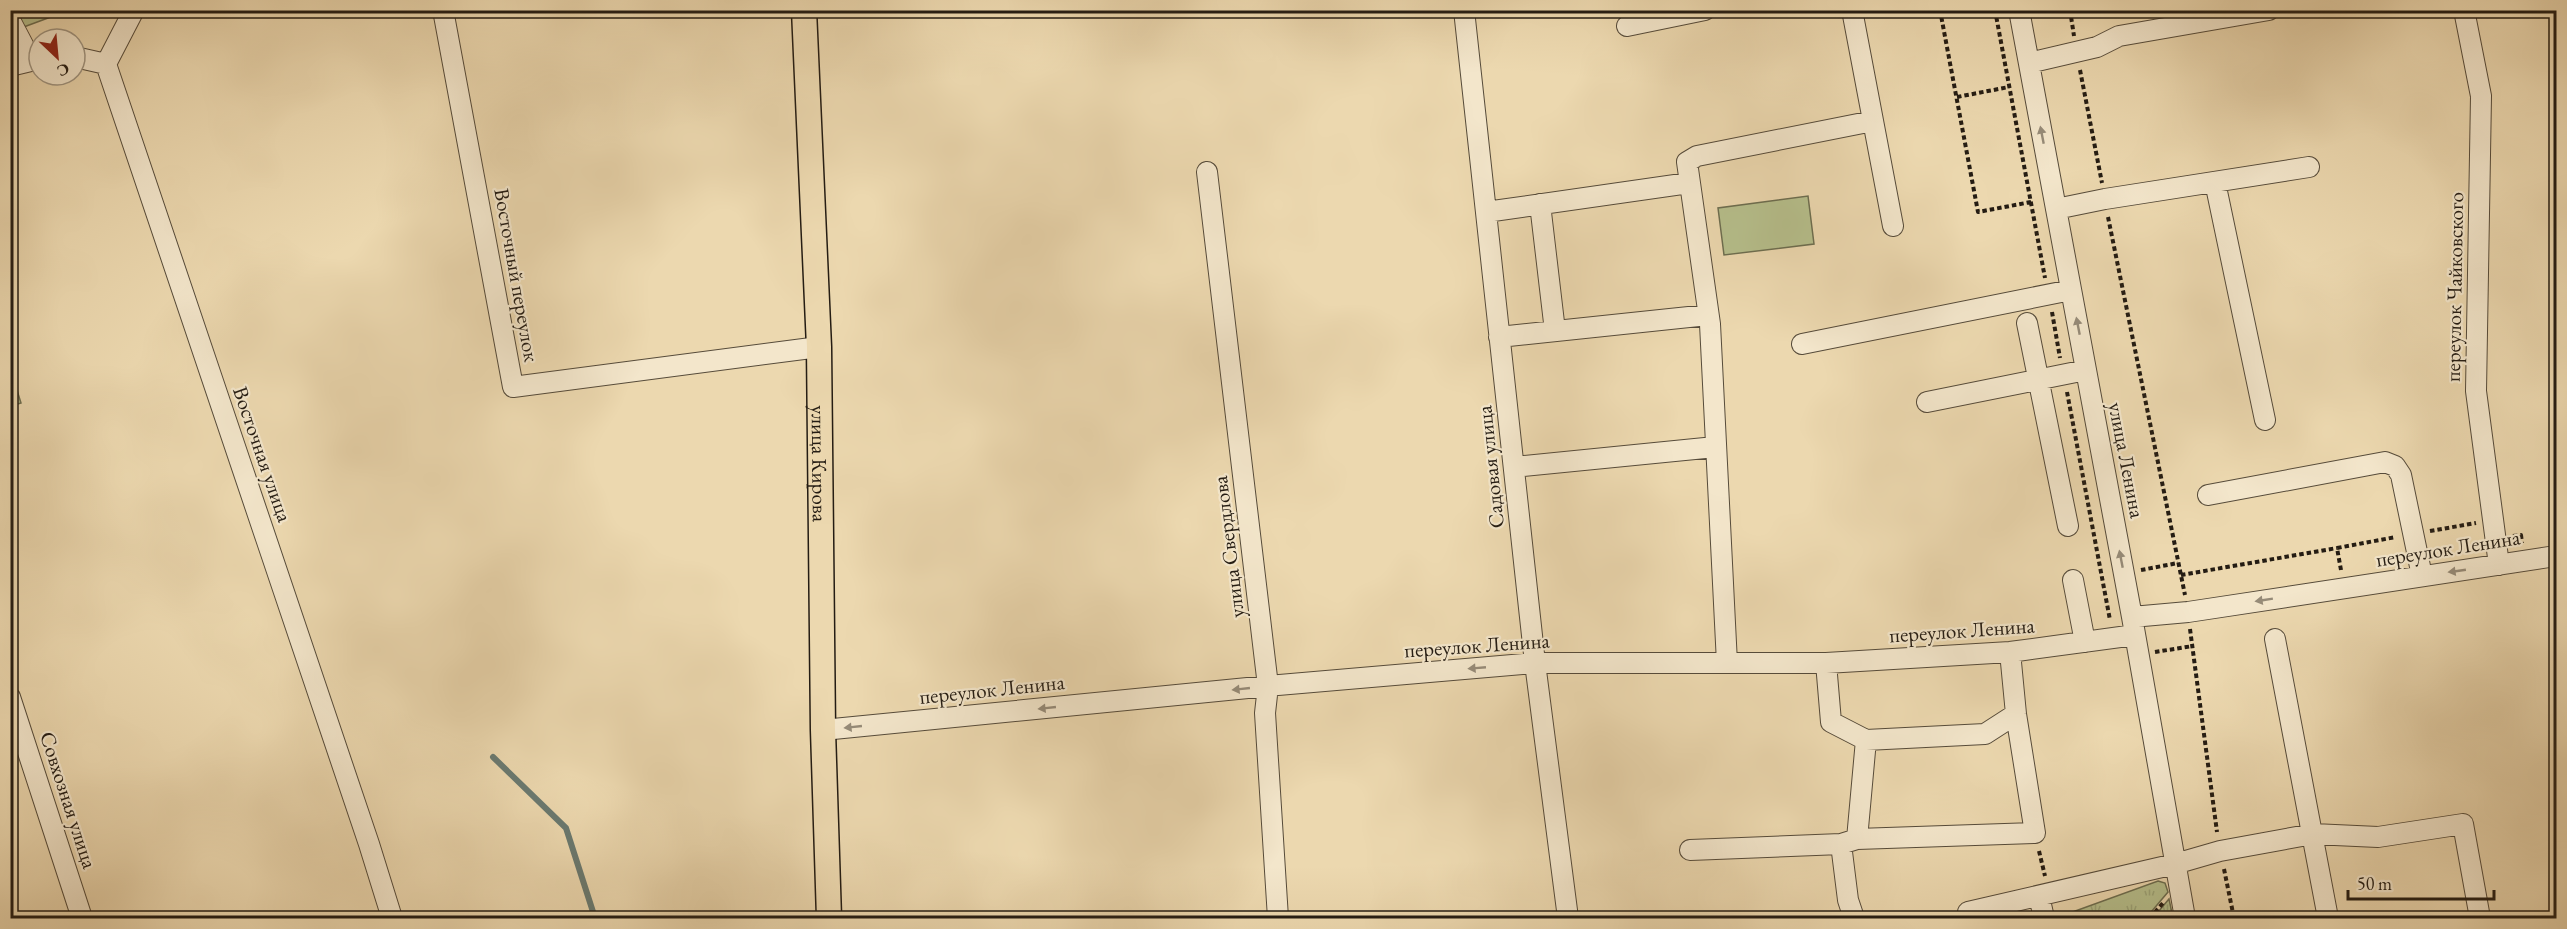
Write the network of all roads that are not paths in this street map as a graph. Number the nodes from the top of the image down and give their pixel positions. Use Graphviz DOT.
graph roads {
  1 [pos="134,10"];
  2 [pos="443,10"];
  3 [pos="804,10"];
  4 [pos="1464,10"];
  5 [pos="1705,10"];
  6 [pos="1852,10"];
  7 [pos="2019,10"];
  8 [pos="2269,10"];
  9 [pos="2464,10"];
  10 [pos="2245,13"];
  11 [pos="10,20"];
  12 [pos="1627,26"];
  13 [pos="27,47"];
  14 [pos="87,60"];
  15 [pos="27,61"];
  16 [pos="2028,63"];
  17 [pos="106,64"];
  18 [pos="10,66"];
  19 [pos="1873,121"];
  20 [pos="2309,167"];
  21 [pos="1207,172"];
  22 [pos="2216,182"];
  23 [pos="1689,183"];
  24 [pos="1540,204"];
  25 [pos="2056,209"];
  26 [pos="1486,212"];
  27 [pos="1893,226"];
  28 [pos="2071,290"];
  29 [pos="1708,315"];
  30 [pos="2027,323"];
  31 [pos="1555,331"];
  32 [pos="1499,337"];
  33 [pos="1802,344"];
  34 [pos="819,347"];
  35 [pos="2086,370"];
  36 [pos="2038,380"];
  37 [pos="1927,402"];
  38 [pos="2265,420"];
  39 [pos="1715,447"];
  40 [pos="1514,467"];
  41 [pos="2208,495"];
  42 [pos="2068,526"];
  43 [pos="2556,556"];
  44 [pos="2499,565"];
  45 [pos="2422,576"];
  46 [pos="2073,580"];
  47 [pos="2133,626"];
  48 [pos="2275,639"];
  49 [pos="2085,642"];
  50 [pos="2010,652"];
  51 [pos="1535,663"];
  52 [pos="1727,663"];
  53 [pos="1826,663"];
  54 [pos="1268,686"];
  55 [pos="10,697"];
  56 [pos="2016,714"];
  57 [pos="823,730"];
  58 [pos="1866,740"];
  59 [pos="2313,834"];
  60 [pos="1849,842"];
  61 [pos="1690,850"];
  62 [pos="2175,864"];
  63 [pos="2044,895"];
  64 [pos="82,918"];
  65 [pos="392,918"];
  66 [pos="829,918"];
  67 [pos="1278,918"];
  68 [pos="1568,918"];
  69 [pos="1854,918"];
  70 [pos="1969,918"];
  71 [pos="2044,918"];
  72 [pos="2185,918"];
  73 [pos="2328,918"];
  74 [pos="2480,918"];
  1 -- 17 [label="street"];
  2 -- 34 [label="street, Восточный переулок"];
  3 -- 34 [label="main road, улица Кирова"];
  4 -- 26 [label="street, Садовая улица"];
  5 -- 12 [label="street"];
  6 -- 19 [label="street"];
  7 -- 16 [label="street, улица Ленина"];
  8 -- 10 [label="street"];
  9 -- 44 [label="street, переулок Чайковского"];
  10 -- 16 [label="street"];
  11 -- 13 [label="street"];
  14 -- 17 [label="street"];
  15 -- 18 [label="street"];
  25 -- 16 [label="street, улица Ленина, one-way"];
  17 -- 65 [label="street, Восточная улица"];
  19 -- 23 [label="street"];
  19 -- 27 [label="street"];
  20 -- 22 [label="street"];
  21 -- 54 [label="street, улица Свердлова"];
  22 -- 25 [label="street"];
  22 -- 38 [label="street"];
  23 -- 24 [label="street"];
  23 -- 29 [label="street"];
  24 -- 26 [label="street"];
  24 -- 31 [label="street"];
  25 -- 28 [label="street, улица Ленина"];
  26 -- 32 [label="street, Садовая улица"];
  28 -- 33 [label="street"];
  35 -- 28 [label="street, улица Ленина, one-way"];
  29 -- 31 [label="street"];
  29 -- 39 [label="street"];
  30 -- 36 [label="street"];
  31 -- 32 [label="street"];
  32 -- 40 [label="street, Садовая улица"];
  34 -- 57 [label="main road, улица Кирова"];
  35 -- 36 [label="street"];
  47 -- 35 [label="street, улица Ленина, one-way"];
  36 -- 37 [label="street"];
  36 -- 42 [label="street"];
  39 -- 40 [label="street"];
  39 -- 52 [label="street"];
  40 -- 51 [label="street, Садовая улица"];
  41 -- 45 [label="street"];
  43 -- 44 [label="street, переулок Ленина"];
  44 -- 45 [label="street, переулок Ленина, one-way"];
  45 -- 47 [label="street, переулок Ленина, one-way"];
  46 -- 49 [label="street"];
  47 -- 49 [label="street, переулок Ленина"];
  47 -- 62 [label="street, улица Ленина"];
  48 -- 59 [label="street"];
  49 -- 50 [label="street, переулок Ленина"];
  50 -- 53 [label="street, переулок Ленина"];
  50 -- 56 [label="street"];
  51 -- 52 [label="street, переулок Ленина"];
  51 -- 54 [label="street, переулок Ленина, one-way"];
  51 -- 68 [label="street, Садовая улица"];
  52 -- 53 [label="street, переулок Ленина"];
  53 -- 58 [label="street"];
  54 -- 57 [label="street, переулок Ленина, one-way"];
  54 -- 67 [label="street, улица Свердлова"];
  55 -- 64 [label="street, Совхозная улица"];
  56 -- 58 [label="street"];
  56 -- 60 [label="street"];
  57 -- 66 [label="main road, улица Кирова"];
  58 -- 60 [label="street"];
  59 -- 62 [label="street"];
  59 -- 73 [label="street"];
  59 -- 74 [label="street"];
  60 -- 61 [label="street"];
  60 -- 69 [label="street"];
  62 -- 63 [label="street"];
  62 -- 72 [label="street, улица Ленина"];
  63 -- 70 [label="street"];
  63 -- 71 [label="street"];
}
